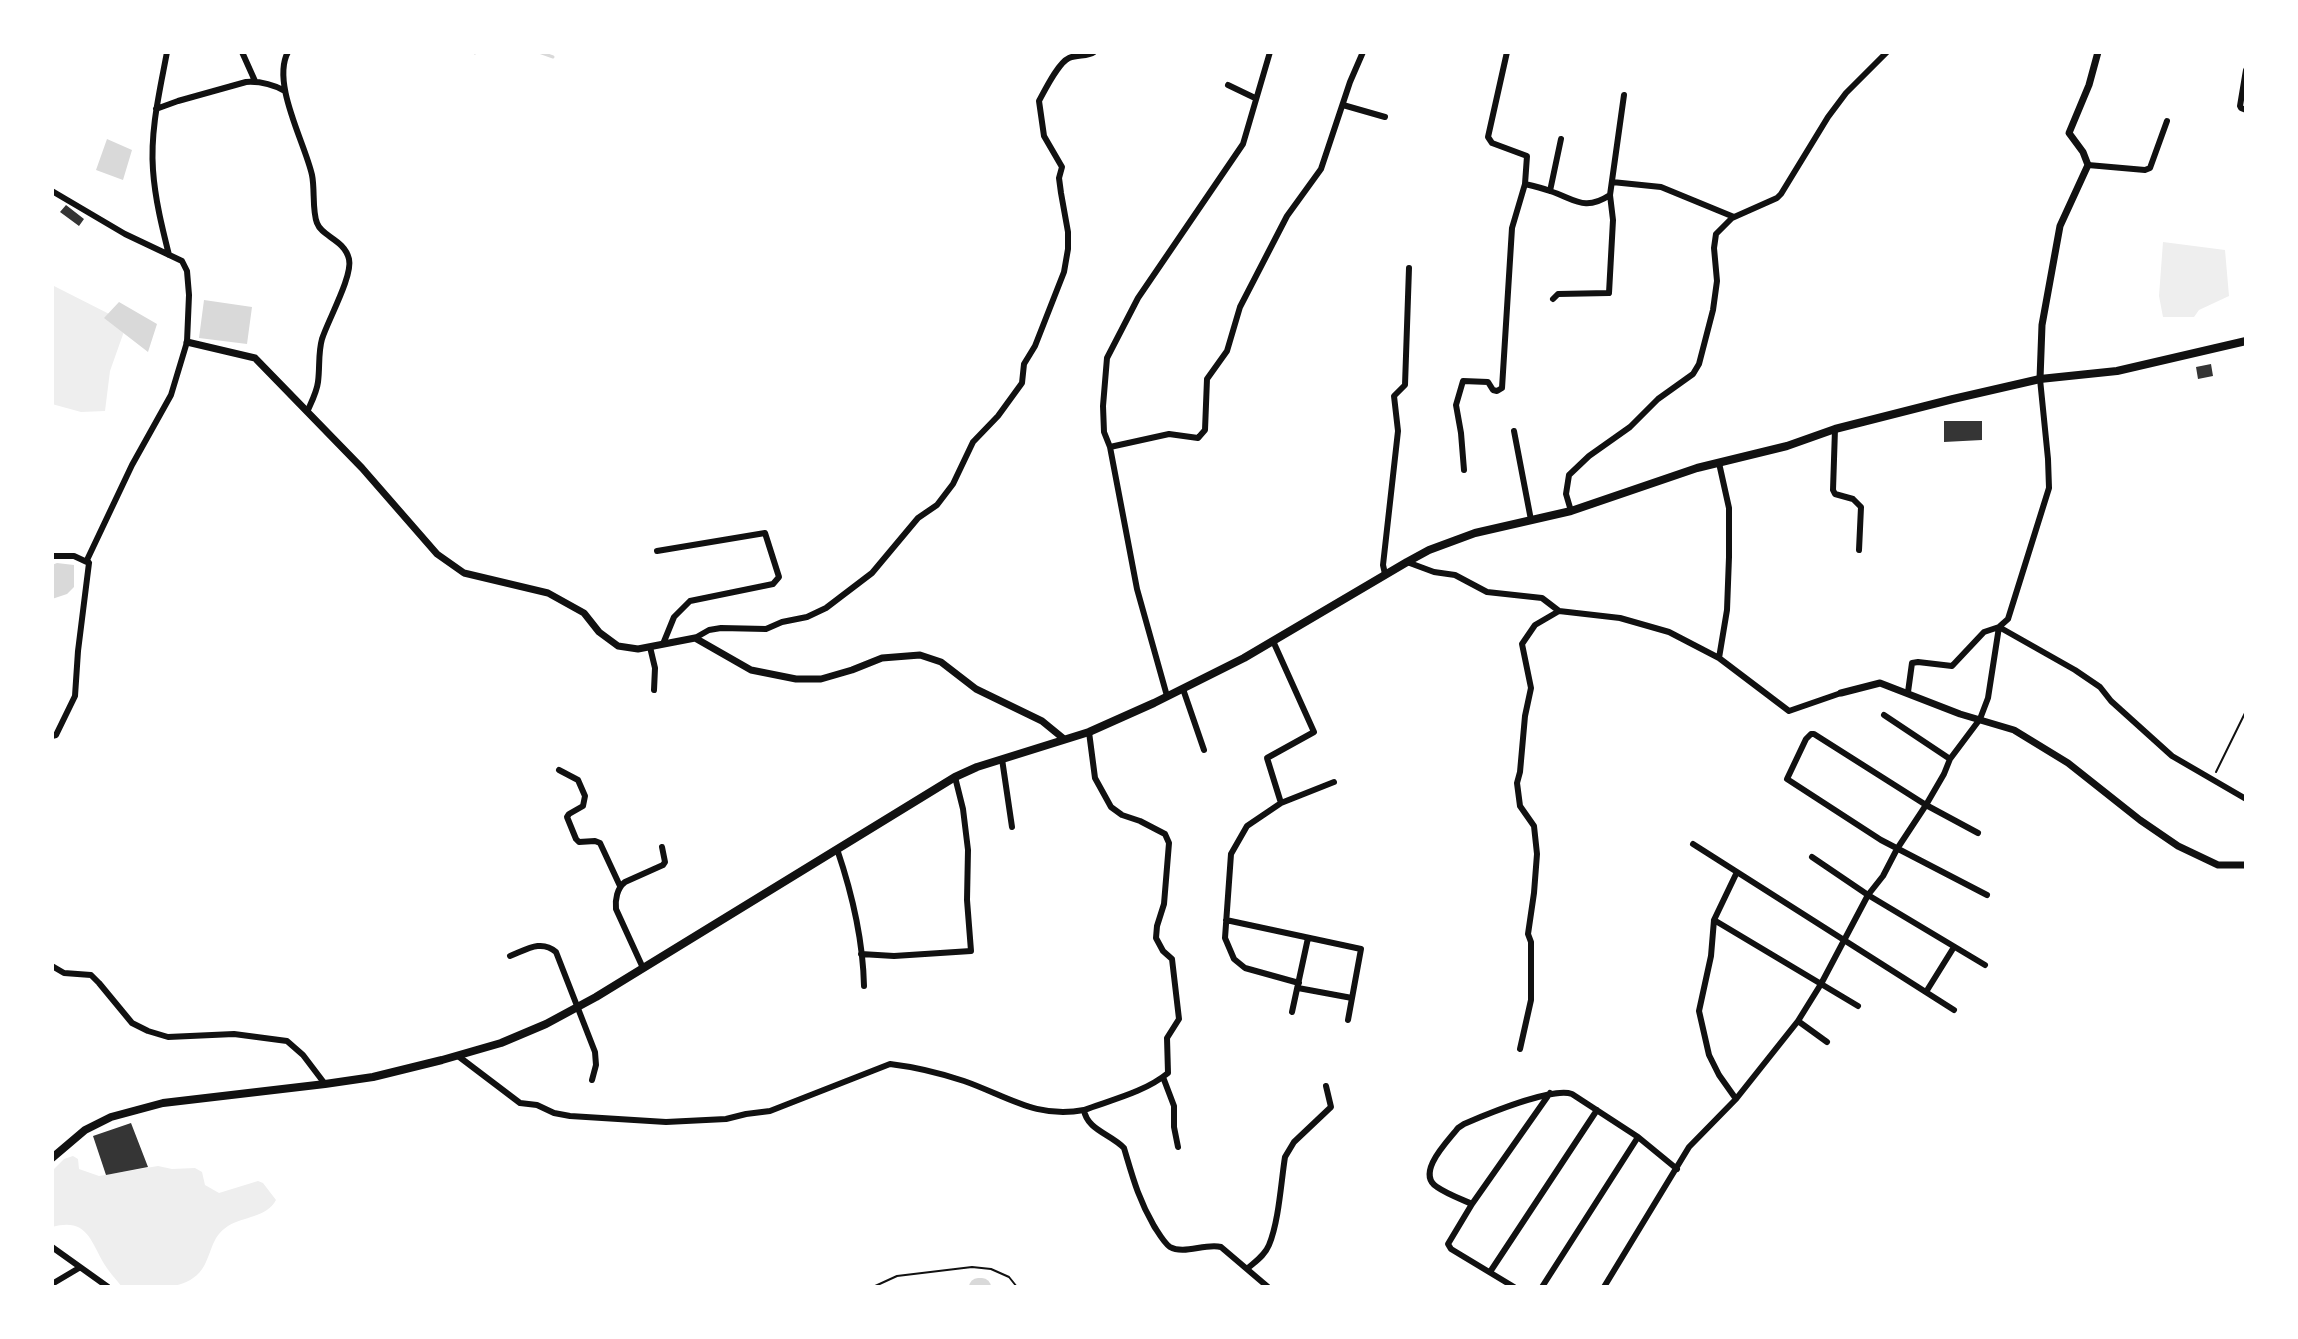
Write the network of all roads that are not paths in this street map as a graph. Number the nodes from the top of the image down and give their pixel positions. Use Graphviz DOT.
graph roads {
  1 [pos="167,52"];
  2 [pos="242,52"];
  3 [pos="288,52"];
  4 [pos="1094,52"];
  5 [pos="1270,52"];
  6 [pos="1363,52"];
  7 [pos="1507,52"];
  8 [pos="1887,52"];
  9 [pos="2098,52"];
  10 [pos="2246,70"];
  11 [pos="255,81"];
  12 [pos="1228,85"];
  13 [pos="285,91"];
  14 [pos="1624,95"];
  15 [pos="1255,98"];
  16 [pos="1343,105"];
  17 [pos="156,109"];
  18 [pos="2246,110"];
  19 [pos="1385,117"];
  20 [pos="2167,121"];
  21 [pos="1561,139"];
  22 [pos="2088,165"];
  23 [pos="1612,182"];
  24 [pos="1525,184"];
  25 [pos="52,191"];
  26 [pos="1550,191"];
  27 [pos="1610,195"];
  28 [pos="1735,217"];
  29 [pos="169,255"];
  30 [pos="1409,268"];
  31 [pos="1553,299"];
  32 [pos="2246,341"];
  33 [pos="187,342"];
  34 [pos="2040,379"];
  35 [pos="308,410"];
  36 [pos="1835,429"];
  37 [pos="1514,431"];
  38 [pos="1110,447"];
  39 [pos="1719,463"];
  40 [pos="1464,470"];
  41 [pos="1571,511"];
  42 [pos="1531,520"];
  43 [pos="1859,550"];
  44 [pos="657,551"];
  45 [pos="52,556"];
  46 [pos="1407,562"];
  47 [pos="89,563"];
  48 [pos="1385,574"];
  49 [pos="1559,611"];
  50 [pos="1999,627"];
  51 [pos="695,638"];
  52 [pos="1273,641"];
  53 [pos="663,644"];
  54 [pos="650,647"];
  55 [pos="1719,658"];
  56 [pos="1183,689"];
  57 [pos="654,690"];
  58 [pos="1908,692"];
  59 [pos="1841,693"];
  60 [pos="1167,696"];
  61 [pos="1884,715"];
  62 [pos="1980,719"];
  63 [pos="1089,732"];
  64 [pos="52,736"];
  65 [pos="1064,739"];
  66 [pos="1204,750"];
  67 [pos="1002,759"];
  68 [pos="1950,759"];
  69 [pos="559,770"];
  70 [pos="955,777"];
  71 [pos="1334,782"];
  72 [pos="2246,799"];
  73 [pos="1281,803"];
  74 [pos="1926,805"];
  75 [pos="1012,827"];
  76 [pos="1978,833"];
  77 [pos="1693,844"];
  78 [pos="662,847"];
  79 [pos="837,849"];
  80 [pos="1897,849"];
  81 [pos="1812,857"];
  82 [pos="2246,865"];
  83 [pos="1737,872"];
  84 [pos="620,886"];
  85 [pos="1868,895"];
  86 [pos="1987,895"];
  87 [pos="1226,920"];
  88 [pos="1714,920"];
  89 [pos="1308,938"];
  90 [pos="1843,940"];
  91 [pos="1954,947"];
  92 [pos="861,954"];
  93 [pos="510,956"];
  94 [pos="1985,965"];
  95 [pos="52,966"];
  96 [pos="643,968"];
  97 [pos="1821,984"];
  98 [pos="1298,985"];
  99 [pos="864,986"];
  100 [pos="1926,992"];
  101 [pos="1352,998"];
  102 [pos="1858,1006"];
  103 [pos="577,1007"];
  104 [pos="1954,1010"];
  105 [pos="1292,1012"];
  106 [pos="1348,1020"];
  107 [pos="1798,1021"];
  108 [pos="1827,1042"];
  109 [pos="1520,1049"];
  110 [pos="458,1056"];
  111 [pos="1163,1077"];
  112 [pos="592,1080"];
  113 [pos="325,1084"];
  114 [pos="1326,1086"];
  115 [pos="1550,1093"];
  116 [pos="1736,1099"];
  117 [pos="1084,1110"];
  118 [pos="1597,1110"];
  119 [pos="1638,1137"];
  120 [pos="1178,1147"];
  121 [pos="52,1158"];
  122 [pos="1677,1169"];
  123 [pos="1472,1204"];
  124 [pos="52,1247"];
  125 [pos="79,1268"];
  126 [pos="1248,1268"];
  127 [pos="1490,1272"];
  128 [pos="52,1284"];
  129 [pos="108,1287"];
  130 [pos="1268,1287"];
  131 [pos="1514,1287"];
  132 [pos="1542,1287"];
  133 [pos="1604,1287"];
  1 -- 17 [label="street"];
  2 -- 11 [label="street"];
  3 -- 13 [label="street"];
  4 -- 51 [label="street"];
  5 -- 15 [label="street"];
  6 -- 16 [label="street"];
  7 -- 24 [label="street"];
  8 -- 28 [label="street"];
  9 -- 22 [label="street"];
  10 -- 18 [label="street"];
  11 -- 13 [label="street"];
  11 -- 17 [label="street"];
  12 -- 15 [label="street"];
  13 -- 35 [label="street"];
  14 -- 23 [label="street"];
  15 -- 38 [label="street"];
  16 -- 19 [label="street"];
  16 -- 38 [label="street"];
  17 -- 29 [label="street"];
  20 -- 22 [label="street"];
  21 -- 26 [label="street"];
  22 -- 34 [label="street"];
  23 -- 27 [label="street"];
  23 -- 28 [label="street"];
  24 -- 26 [label="street"];
  24 -- 40 [label="street"];
  25 -- 29 [label="street"];
  26 -- 27 [label="street"];
  27 -- 31 [label="street"];
  28 -- 41 [label="street"];
  29 -- 33 [label="street"];
  30 -- 48 [label="street"];
  32 -- 34 [label="main road"];
  33 -- 35 [label="street"];
  33 -- 47 [label="street"];
  34 -- 36 [label="main road"];
  34 -- 50 [label="street"];
  35 -- 54 [label="street"];
  36 -- 39 [label="main road"];
  36 -- 43 [label="street"];
  37 -- 42 [label="street"];
  38 -- 60 [label="street"];
  39 -- 41 [label="main road"];
  39 -- 55 [label="street"];
  41 -- 42 [label="main road"];
  42 -- 46 [label="main road"];
  44 -- 53 [label="street"];
  45 -- 47 [label="street"];
  46 -- 48 [label="main road"];
  46 -- 49 [label="street"];
  47 -- 64 [label="street"];
  48 -- 52 [label="main road"];
  49 -- 55 [label="street"];
  49 -- 109 [label="street"];
  50 -- 58 [label="street"];
  50 -- 62 [label="street"];
  50 -- 72 [label="street"];
  51 -- 53 [label="street"];
  51 -- 65 [label="street"];
  52 -- 56 [label="main road"];
  52 -- 73 [label="street"];
  53 -- 54 [label="street"];
  54 -- 57 [label="street"];
  55 -- 59 [label="street"];
  56 -- 60 [label="main road"];
  56 -- 66 [label="street"];
  58 -- 59 [label="street"];
  58 -- 62 [label="street"];
  60 -- 63 [label="main road"];
  61 -- 68 [label="street"];
  62 -- 68 [label="street"];
  62 -- 82 [label="street"];
  63 -- 65 [label="main road"];
  63 -- 111 [label="street"];
  65 -- 67 [label="main road"];
  67 -- 70 [label="main road"];
  67 -- 75 [label="street"];
  68 -- 74 [label="street"];
  69 -- 84 [label="street"];
  70 -- 79 [label="main road"];
  70 -- 92 [label="street"];
  71 -- 73 [label="street"];
  73 -- 87 [label="street"];
  74 -- 76 [label="street"];
  74 -- 80 [label="street"];
  74 -- 80 [label="street"];
  77 -- 83 [label="street"];
  78 -- 84 [label="street"];
  79 -- 92 [label="street"];
  79 -- 96 [label="main road"];
  80 -- 85 [label="street"];
  80 -- 86 [label="street"];
  81 -- 85 [label="street"];
  83 -- 88 [label="street"];
  83 -- 90 [label="street"];
  84 -- 96 [label="street"];
  85 -- 90 [label="street"];
  85 -- 91 [label="street"];
  87 -- 89 [label="street"];
  87 -- 98 [label="street"];
  88 -- 97 [label="street"];
  88 -- 116 [label="street"];
  89 -- 98 [label="street"];
  89 -- 101 [label="street"];
  90 -- 97 [label="street"];
  90 -- 100 [label="street"];
  91 -- 94 [label="street"];
  91 -- 100 [label="street"];
  92 -- 99 [label="street"];
  93 -- 103 [label="street"];
  95 -- 113 [label="street"];
  96 -- 103 [label="main road"];
  97 -- 102 [label="street"];
  97 -- 107 [label="street"];
  98 -- 101 [label="street"];
  98 -- 105 [label="street"];
  100 -- 104 [label="street"];
  101 -- 106 [label="street"];
  103 -- 110 [label="main road"];
  103 -- 112 [label="street"];
  107 -- 108 [label="street"];
  107 -- 116 [label="street"];
  110 -- 113 [label="main road"];
  110 -- 117 [label="street"];
  111 -- 117 [label="street"];
  111 -- 120 [label="street"];
  113 -- 121 [label="main road"];
  114 -- 126 [label="street"];
  115 -- 118 [label="street"];
  115 -- 123 [label="street"];
  115 -- 123 [label="street"];
  116 -- 122 [label="street"];
  117 -- 126 [label="street"];
  118 -- 119 [label="street"];
  118 -- 127 [label="street"];
  119 -- 122 [label="street"];
  119 -- 132 [label="street"];
  122 -- 133 [label="street"];
  123 -- 127 [label="street"];
  124 -- 125 [label="street"];
  125 -- 128 [label="street"];
  125 -- 129 [label="street"];
  126 -- 130 [label="street"];
  127 -- 131 [label="street"];
}
